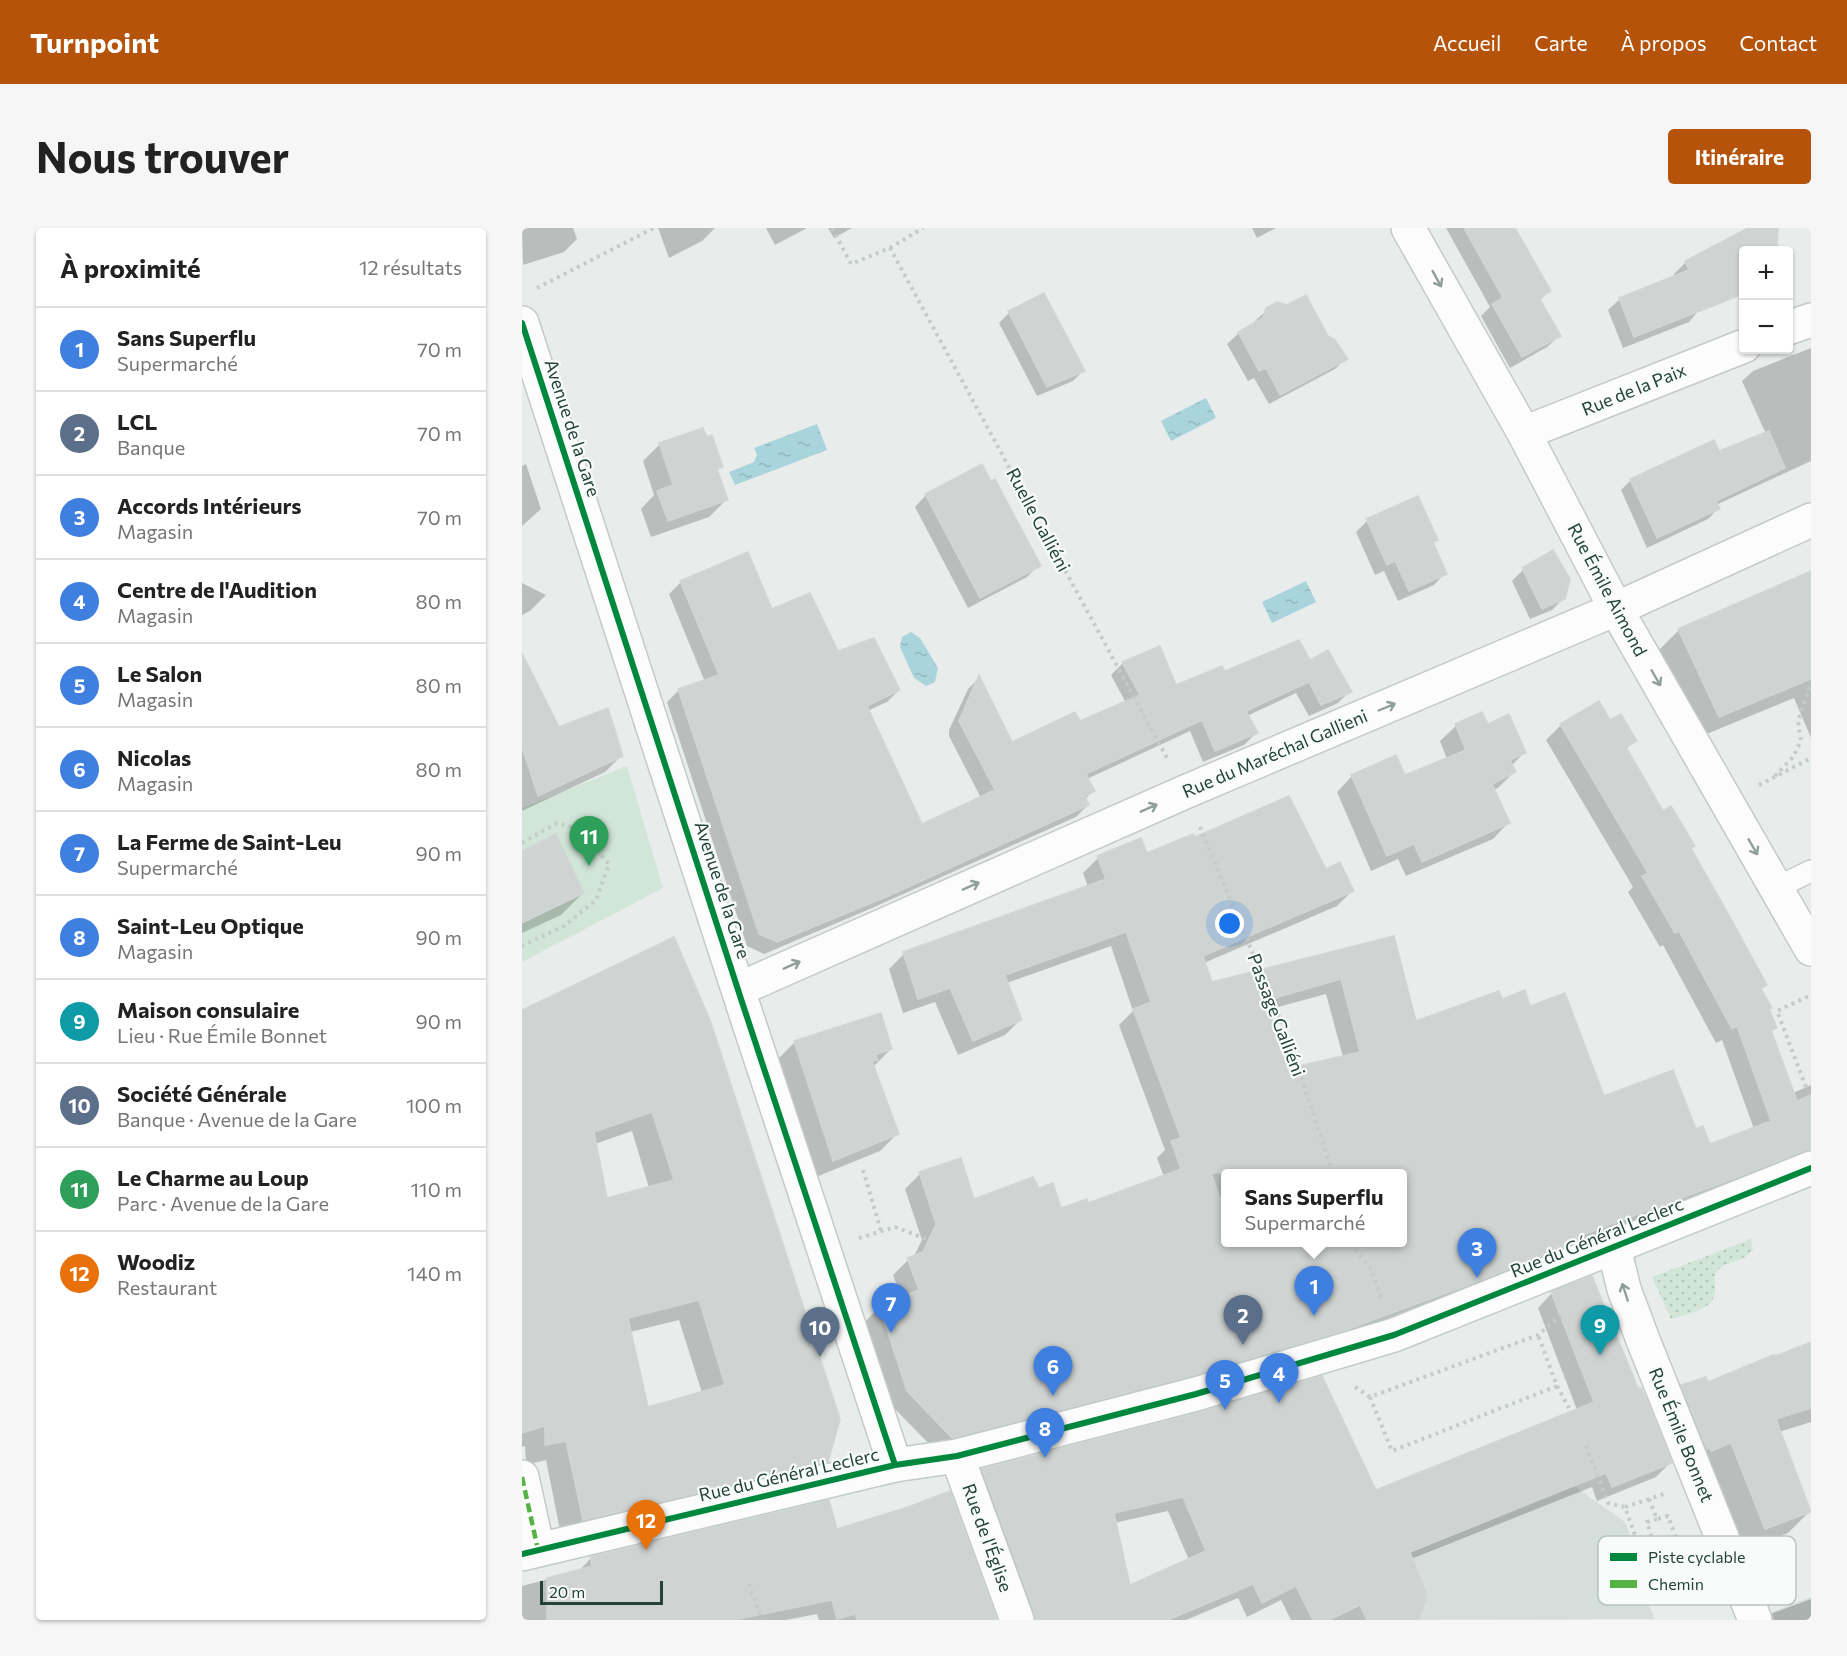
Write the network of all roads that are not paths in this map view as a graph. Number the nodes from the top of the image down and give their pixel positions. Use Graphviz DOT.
graph roads {
  1 [pos="1408,228"];
  2 [pos="1811,320"];
  3 [pos="522,323"];
  4 [pos="1793,326"];
  5 [pos="1739,348"];
  6 [pos="1524,433"];
  7 [pos="1811,520"];
  8 [pos="1616,609"];
  9 [pos="1811,871"];
  10 [pos="1776,888"];
  11 [pos="1811,949"];
  12 [pos="739,988"];
  13 [pos="1811,1168"];
  14 [pos="1614,1248"];
  15 [pos="957,1456"];
  16 [pos="896,1465"];
  17 [pos="522,1477"];
  18 [pos="1724,1536"];
  19 [pos="530,1552"];
  20 [pos="1750,1605"];
  21 [pos="1017,1620"];
  22 [pos="1755,1620"];
  1 -- 6 [label="street, Rue Émile Aimond, one-way"];
  2 -- 4 [label="street"];
  3 -- 12 [label="street, Avenue de la Gare"];
  5 -- 6 [label="street, Rue de la Paix"];
  6 -- 8 [label="street, Rue Émile Aimond"];
  7 -- 8 [label="street, Rue du Maréchal Gallieni"];
  8 -- 10 [label="street, Rue Émile Aimond, one-way"];
  12 -- 8 [label="street, Rue du Maréchal Gallieni, one-way"];
  9 -- 10 [label="lane"];
  10 -- 11 [label="street, Rue Émile Aimond"];
  12 -- 16 [label="street, Avenue de la Gare"];
  13 -- 14 [label="street, Rue du Général Leclerc"];
  14 -- 15 [label="street, Rue du Général Leclerc"];
  18 -- 14 [label="street, Rue Émile Bonnet, one-way"];
  15 -- 16 [label="street, Rue du Général Leclerc"];
  15 -- 21 [label="street, Rue de l'Église"];
  16 -- 19 [label="street, Rue du Général Leclerc"];
  17 -- 19 [label="street"];
  22 -- 20 [label="street, Rue Émile Bonnet, one-way"];
}
